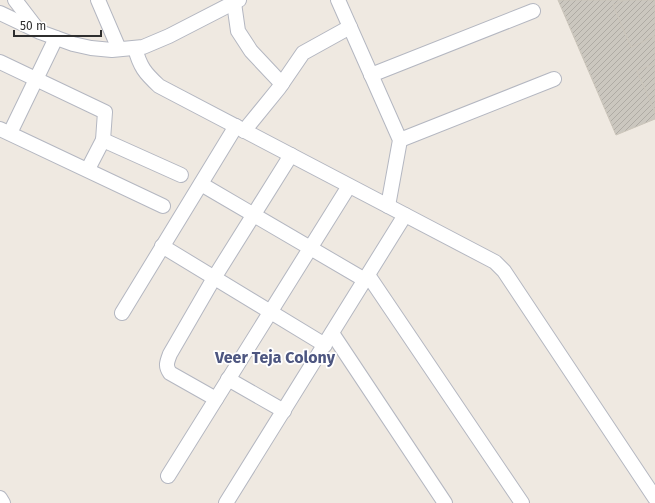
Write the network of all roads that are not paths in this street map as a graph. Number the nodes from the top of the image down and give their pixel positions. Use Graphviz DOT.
graph roads {
  1 [pos="15,0"];
  2 [pos="98,0"];
  3 [pos="339,0"];
  4 [pos="236,2"];
  5 [pos="533,11"];
  6 [pos="0,13"];
  7 [pos="350,27"];
  8 [pos="40,32"];
  9 [pos="56,38"];
  10 [pos="135,48"];
  11 [pos="119,49"];
  12 [pos="0,62"];
  13 [pos="371,75"];
  14 [pos="36,79"];
  15 [pos="554,79"];
  16 [pos="282,84"];
  17 [pos="240,128"];
  18 [pos="5,131"];
  19 [pos="103,140"];
  20 [pos="400,140"];
  21 [pos="291,155"];
  22 [pos="88,169"];
  23 [pos="181,176"];
  24 [pos="200,184"];
  25 [pos="349,186"];
  26 [pos="163,206"];
  27 [pos="388,206"];
  28 [pos="254,215"];
  29 [pos="405,215"];
  30 [pos="162,246"];
  31 [pos="310,248"];
  32 [pos="366,277"];
  33 [pos="214,278"];
  34 [pos="122,313"];
  35 [pos="270,313"];
  36 [pos="328,339"];
  37 [pos="228,379"];
  38 [pos="216,399"];
  39 [pos="284,411"];
  40 [pos="168,476"];
  41 [pos="0,498"];
  42 [pos="655,498"];
  43 [pos="3,503"];
  44 [pos="226,503"];
  45 [pos="445,503"];
  46 [pos="522,503"];
  1 -- 8 [label="street"];
  2 -- 11 [label="street"];
  3 -- 7 [label="street"];
  4 -- 10 [label="street"];
  4 -- 16 [label="street"];
  5 -- 13 [label="street"];
  6 -- 8 [label="street"];
  7 -- 13 [label="street"];
  7 -- 16 [label="street"];
  8 -- 9 [label="street"];
  9 -- 11 [label="street"];
  9 -- 14 [label="street"];
  10 -- 11 [label="street"];
  10 -- 17 [label="street"];
  12 -- 14 [label="street"];
  13 -- 20 [label="street"];
  14 -- 18 [label="street"];
  14 -- 19 [label="street"];
  15 -- 20 [label="street"];
  16 -- 17 [label="street"];
  17 -- 21 [label="street"];
  17 -- 24 [label="street"];
  18 -- 22 [label="street"];
  19 -- 22 [label="street"];
  19 -- 23 [label="street"];
  20 -- 27 [label="street"];
  21 -- 25 [label="street"];
  21 -- 28 [label="street"];
  22 -- 26 [label="street"];
  24 -- 28 [label="street"];
  24 -- 30 [label="street"];
  25 -- 27 [label="street"];
  25 -- 31 [label="street"];
  27 -- 29 [label="street"];
  28 -- 31 [label="street"];
  28 -- 33 [label="street"];
  29 -- 32 [label="street"];
  29 -- 42 [label="street"];
  30 -- 33 [label="street"];
  30 -- 34 [label="street"];
  31 -- 32 [label="street"];
  31 -- 35 [label="street"];
  32 -- 36 [label="street"];
  32 -- 46 [label="street"];
  33 -- 35 [label="street"];
  33 -- 38 [label="street"];
  35 -- 36 [label="street"];
  35 -- 37 [label="street"];
  36 -- 39 [label="street"];
  36 -- 45 [label="street"];
  37 -- 38 [label="street"];
  37 -- 39 [label="street"];
  38 -- 40 [label="street"];
  39 -- 44 [label="street"];
  41 -- 43 [label="street"];
}
